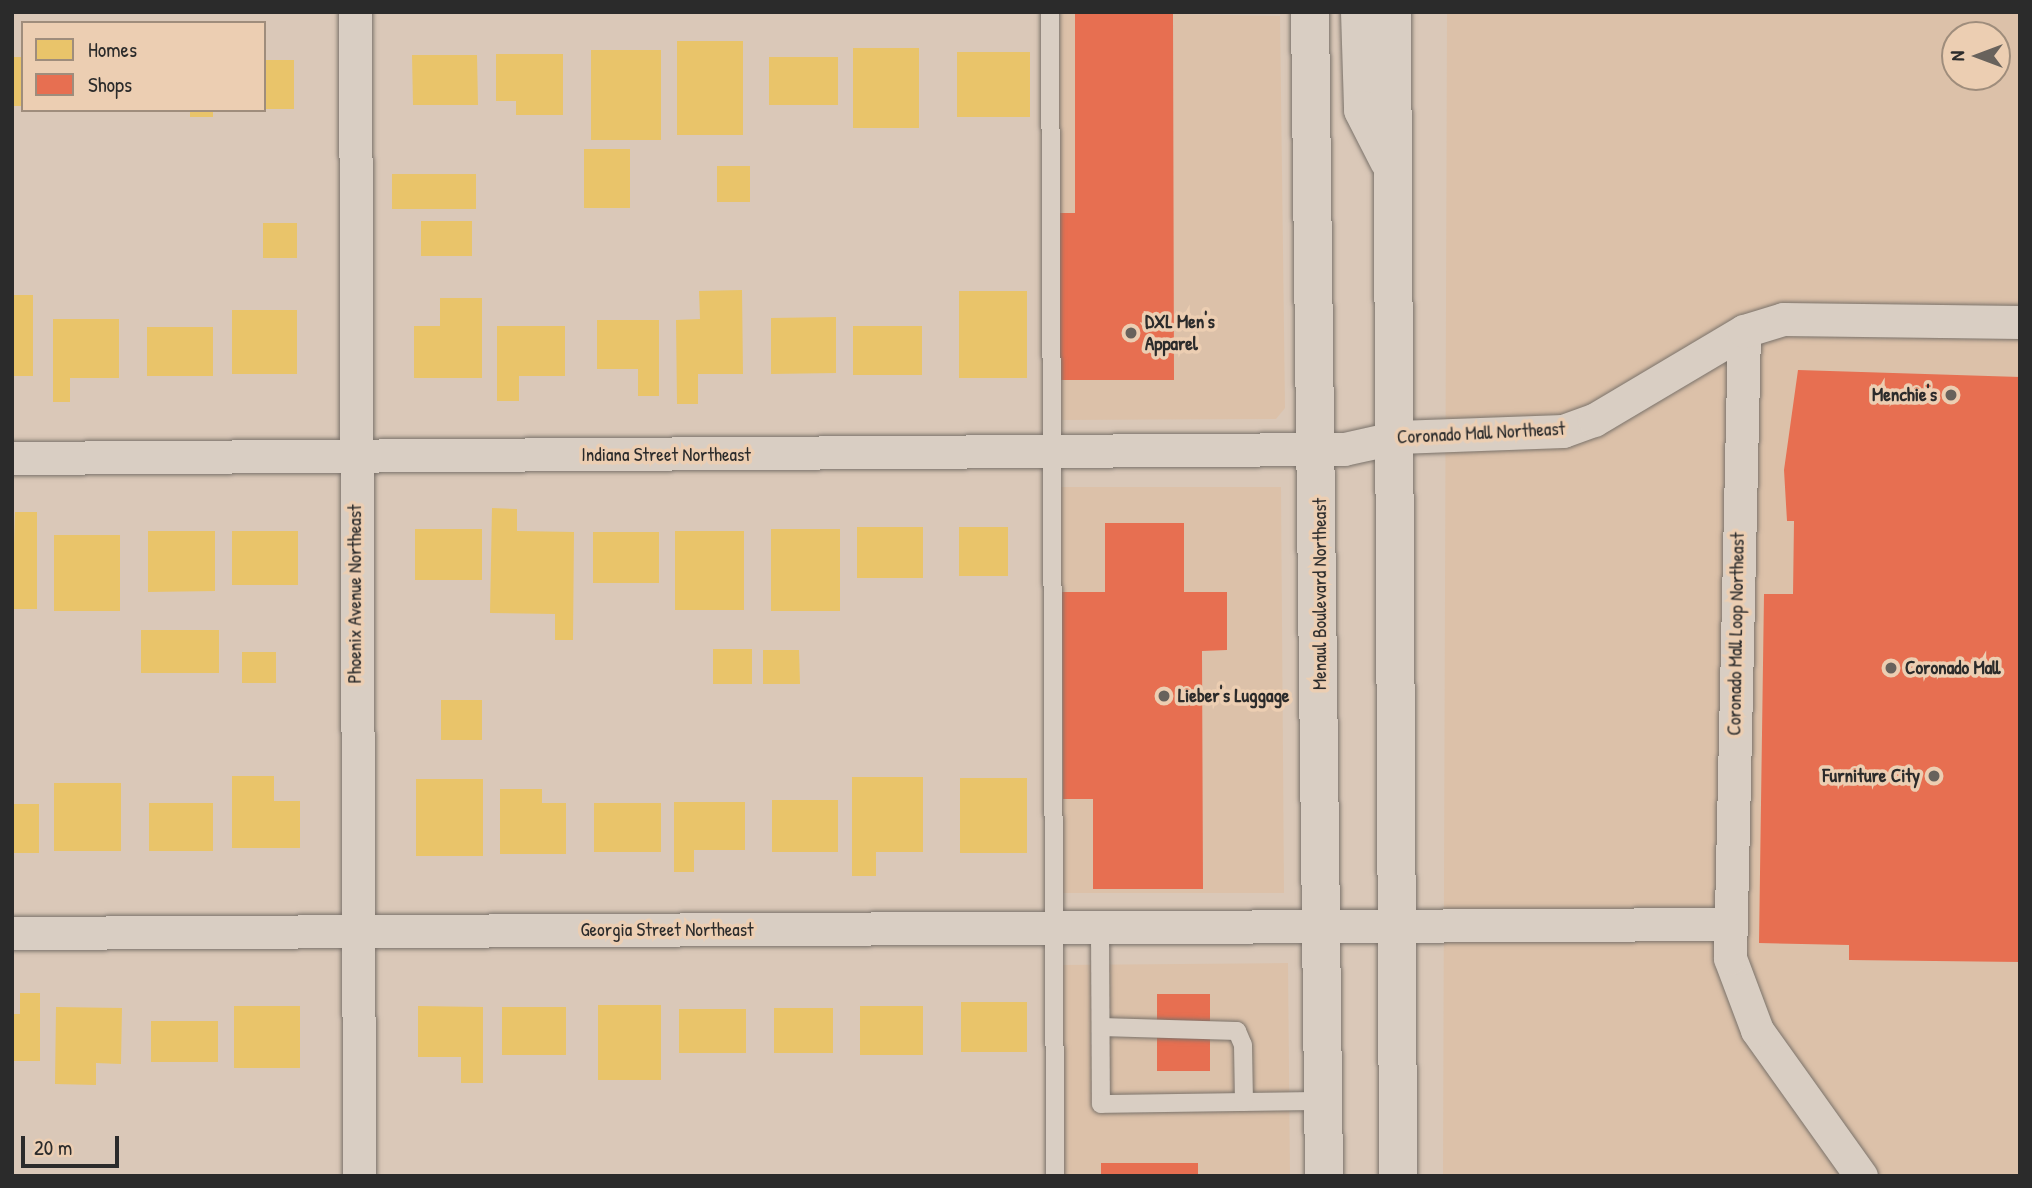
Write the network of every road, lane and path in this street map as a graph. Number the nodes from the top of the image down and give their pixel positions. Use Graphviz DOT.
graph roads {
  1 [pos="355,12"];
  2 [pos="1050,12"];
  3 [pos="1310,12"];
  4 [pos="1360,12"];
  5 [pos="1392,12"];
  6 [pos="1393,170"];
  7 [pos="2020,322"];
  8 [pos="1744,331"];
  9 [pos="1398,437"];
  10 [pos="1320,449"];
  11 [pos="1049,453"];
  12 [pos="355,457"];
  13 [pos="12,458"];
  14 [pos="1728,924"];
  15 [pos="1322,925"];
  16 [pos="1399,925"];
  17 [pos="1100,929"];
  18 [pos="1053,930"];
  19 [pos="358,931"];
  20 [pos="12,933"];
  21 [pos="1101,1027"];
  22 [pos="1323,1101"];
  23 [pos="1244,1102"];
  24 [pos="359,1176"];
  25 [pos="1055,1176"];
  26 [pos="1324,1176"];
  27 [pos="1398,1176"];
  28 [pos="1861,1176"];
  1 -- 12 [label="street, Phoenix Avenue Northeast"];
  2 -- 11 [label="lane"];
  3 -- 10 [label="main road, Menaul Boulevard Northeast"];
  4 -- 6 [label="main road"];
  5 -- 6 [label="main road"];
  6 -- 9 [label="main road"];
  7 -- 8 [label="street"];
  8 -- 9 [label="street, Coronado Mall Northeast"];
  8 -- 14 [label="street, Coronado Mall Loop Northeast"];
  9 -- 10 [label="street, Coronado Mall Northeast"];
  9 -- 16 [label="main road"];
  10 -- 11 [label="street, Indiana Street Northeast"];
  10 -- 15 [label="main road, Menaul Boulevard Northeast"];
  11 -- 12 [label="street, Indiana Street Northeast"];
  11 -- 18 [label="lane"];
  12 -- 13 [label="street, Indiana Street Northeast"];
  12 -- 19 [label="street, Phoenix Avenue Northeast"];
  14 -- 16 [label="street"];
  14 -- 28 [label="street, Coronado Mall Loop Northeast"];
  15 -- 16 [label="street"];
  15 -- 17 [label="street, Georgia Street Northeast"];
  15 -- 22 [label="main road, Menaul Boulevard Northeast"];
  16 -- 27 [label="main road"];
  17 -- 18 [label="street, Georgia Street Northeast"];
  17 -- 21 [label="lane"];
  18 -- 19 [label="street, Georgia Street Northeast"];
  18 -- 25 [label="lane"];
  19 -- 20 [label="street, Georgia Street Northeast"];
  19 -- 24 [label="street, Phoenix Avenue Northeast"];
  21 -- 23 [label="lane"];
  21 -- 23 [label="lane"];
  22 -- 23 [label="lane"];
  22 -- 26 [label="main road, Menaul Boulevard Northeast"];
}
